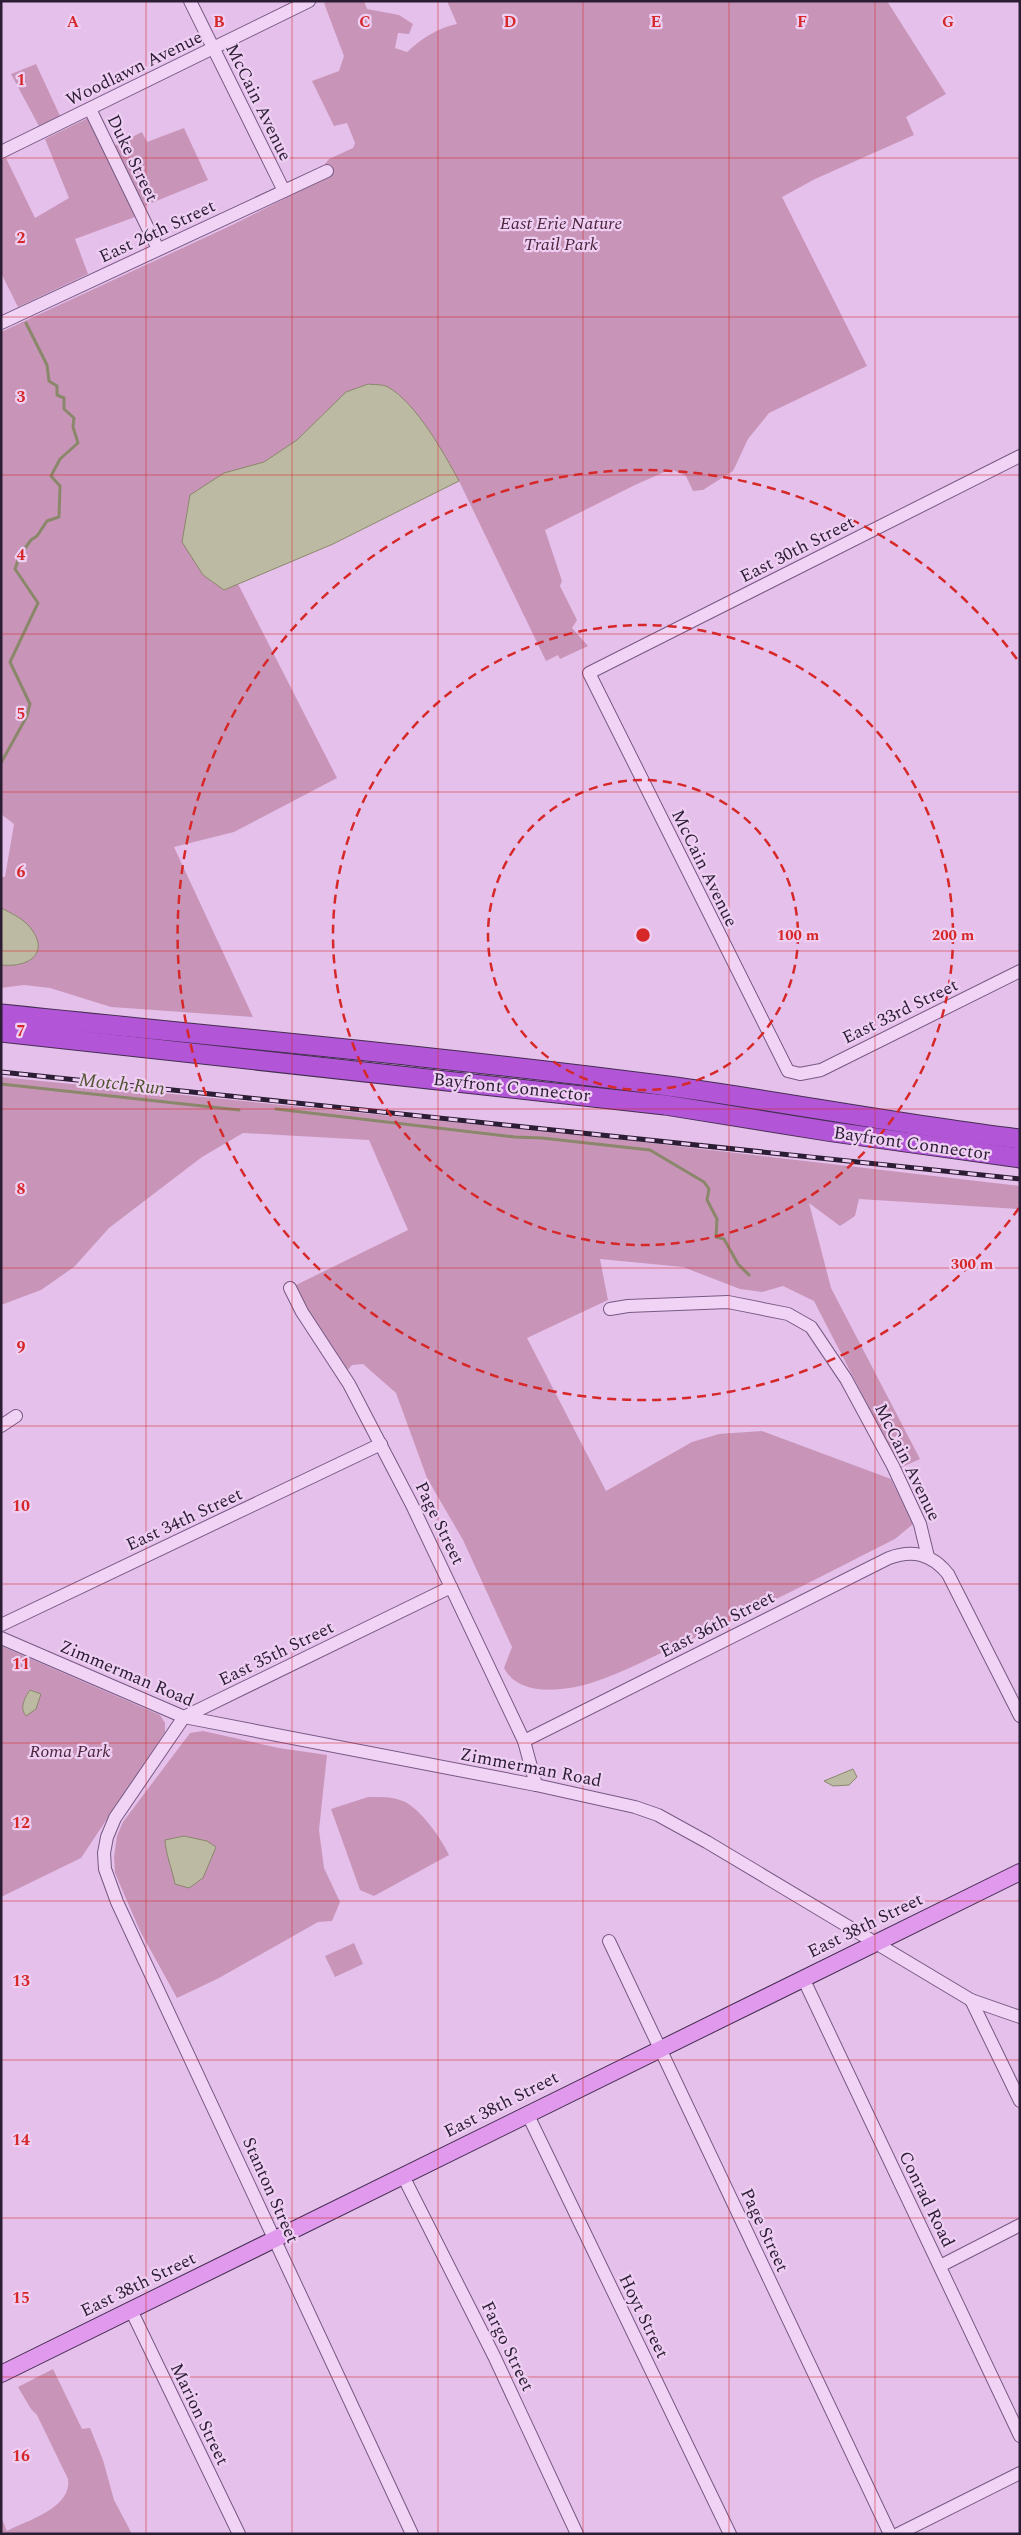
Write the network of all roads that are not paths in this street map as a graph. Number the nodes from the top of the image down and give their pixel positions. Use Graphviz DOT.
graph roads {
  1 [pos="190,1"];
  2 [pos="309,1"];
  3 [pos="214,49"];
  4 [pos="90,109"];
  5 [pos="1,152"];
  6 [pos="327,171"];
  7 [pos="284,191"];
  8 [pos="158,249"];
  9 [pos="1,323"];
  10 [pos="1020,456"];
  11 [pos="589,673"];
  12 [pos="1020,971"];
  13 [pos="1,1014"];
  14 [pos="1,1032"];
  15 [pos="794,1074"];
  16 [pos="1020,1139"];
  17 [pos="1020,1158"];
  18 [pos="290,1288"];
  19 [pos="610,1309"];
  20 [pos="16,1416"];
  21 [pos="1,1426"];
  22 [pos="381,1444"];
  23 [pos="928,1557"];
  24 [pos="451,1587"];
  25 [pos="1,1625"];
  26 [pos="1,1638"];
  27 [pos="1020,1716"];
  28 [pos="184,1718"];
  29 [pos="524,1741"];
  30 [pos="536,1785"];
  31 [pos="104,1859"];
  32 [pos="1020,1872"];
  33 [pos="609,1941"];
  34 [pos="875,1942"];
  35 [pos="803,1978"];
  36 [pos="971,2000"];
  37 [pos="1020,2017"];
  38 [pos="660,2048"];
  39 [pos="1020,2101"];
  40 [pos="527,2113"];
  41 [pos="404,2176"];
  42 [pos="1020,2225"];
  43 [pos="274,2239"];
  44 [pos="940,2266"];
  45 [pos="131,2310"];
  46 [pos="1,2374"];
  47 [pos="1020,2436"];
  48 [pos="1020,2474"];
  49 [pos="239,2534"];
  50 [pos="412,2534"];
  51 [pos="577,2534"];
  52 [pos="730,2534"];
  53 [pos="890,2534"];
  54 [pos="898,2534"];
  1 -- 3 [label="street, McCain Avenue"];
  2 -- 3 [label="street, Woodlawn Avenue"];
  3 -- 4 [label="street, Woodlawn Avenue"];
  3 -- 7 [label="street, McCain Avenue"];
  4 -- 5 [label="street, Woodlawn Avenue"];
  4 -- 8 [label="street, Duke Street"];
  6 -- 7 [label="street, East 26th Street"];
  7 -- 8 [label="street, East 26th Street"];
  8 -- 9 [label="street, East 26th Street"];
  10 -- 11 [label="street, East 30th Street"];
  11 -- 15 [label="street, McCain Avenue"];
  12 -- 15 [label="street, East 33rd Street"];
  13 -- 16 [label="highway, Bayfront Connector"];
  14 -- 17 [label="highway, Bayfront Connector"];
  18 -- 22 [label="street, Page Street"];
  19 -- 23 [label="street, McCain Avenue"];
  20 -- 21 [label="street"];
  22 -- 24 [label="street, Page Street"];
  22 -- 25 [label="street, East 34th Street"];
  23 -- 27 [label="street"];
  23 -- 29 [label="street, East 36th Street"];
  24 -- 28 [label="street, East 35th Street"];
  24 -- 29 [label="street, Page Street"];
  26 -- 28 [label="street, Zimmerman Road"];
  28 -- 30 [label="street, Zimmerman Road"];
  28 -- 31 [label="street, East 35th Street"];
  29 -- 30 [label="street, Page Street"];
  30 -- 34 [label="street, Zimmerman Road"];
  31 -- 43 [label="street, Stanton Street"];
  32 -- 34 [label="main road, East 38th Street"];
  33 -- 38 [label="street, Page Street"];
  34 -- 35 [label="main road, East 38th Street"];
  34 -- 36 [label="street, Zimmerman Road"];
  35 -- 38 [label="main road, East 38th Street"];
  35 -- 44 [label="street, Conrad Road"];
  36 -- 37 [label="street, Zimmerman Road"];
  36 -- 39 [label="street"];
  38 -- 40 [label="main road, East 38th Street"];
  38 -- 53 [label="street, Page Street"];
  40 -- 41 [label="main road, East 38th Street"];
  40 -- 52 [label="street, Hoyt Street"];
  41 -- 43 [label="main road, East 38th Street"];
  41 -- 51 [label="street, Fargo Street"];
  42 -- 44 [label="street"];
  43 -- 45 [label="main road, East 38th Street"];
  43 -- 50 [label="street, Stanton Street"];
  44 -- 47 [label="street, Conrad Road"];
  45 -- 46 [label="main road, East 38th Street"];
  45 -- 49 [label="street, Marion Street"];
  48 -- 54 [label="street"];
}
